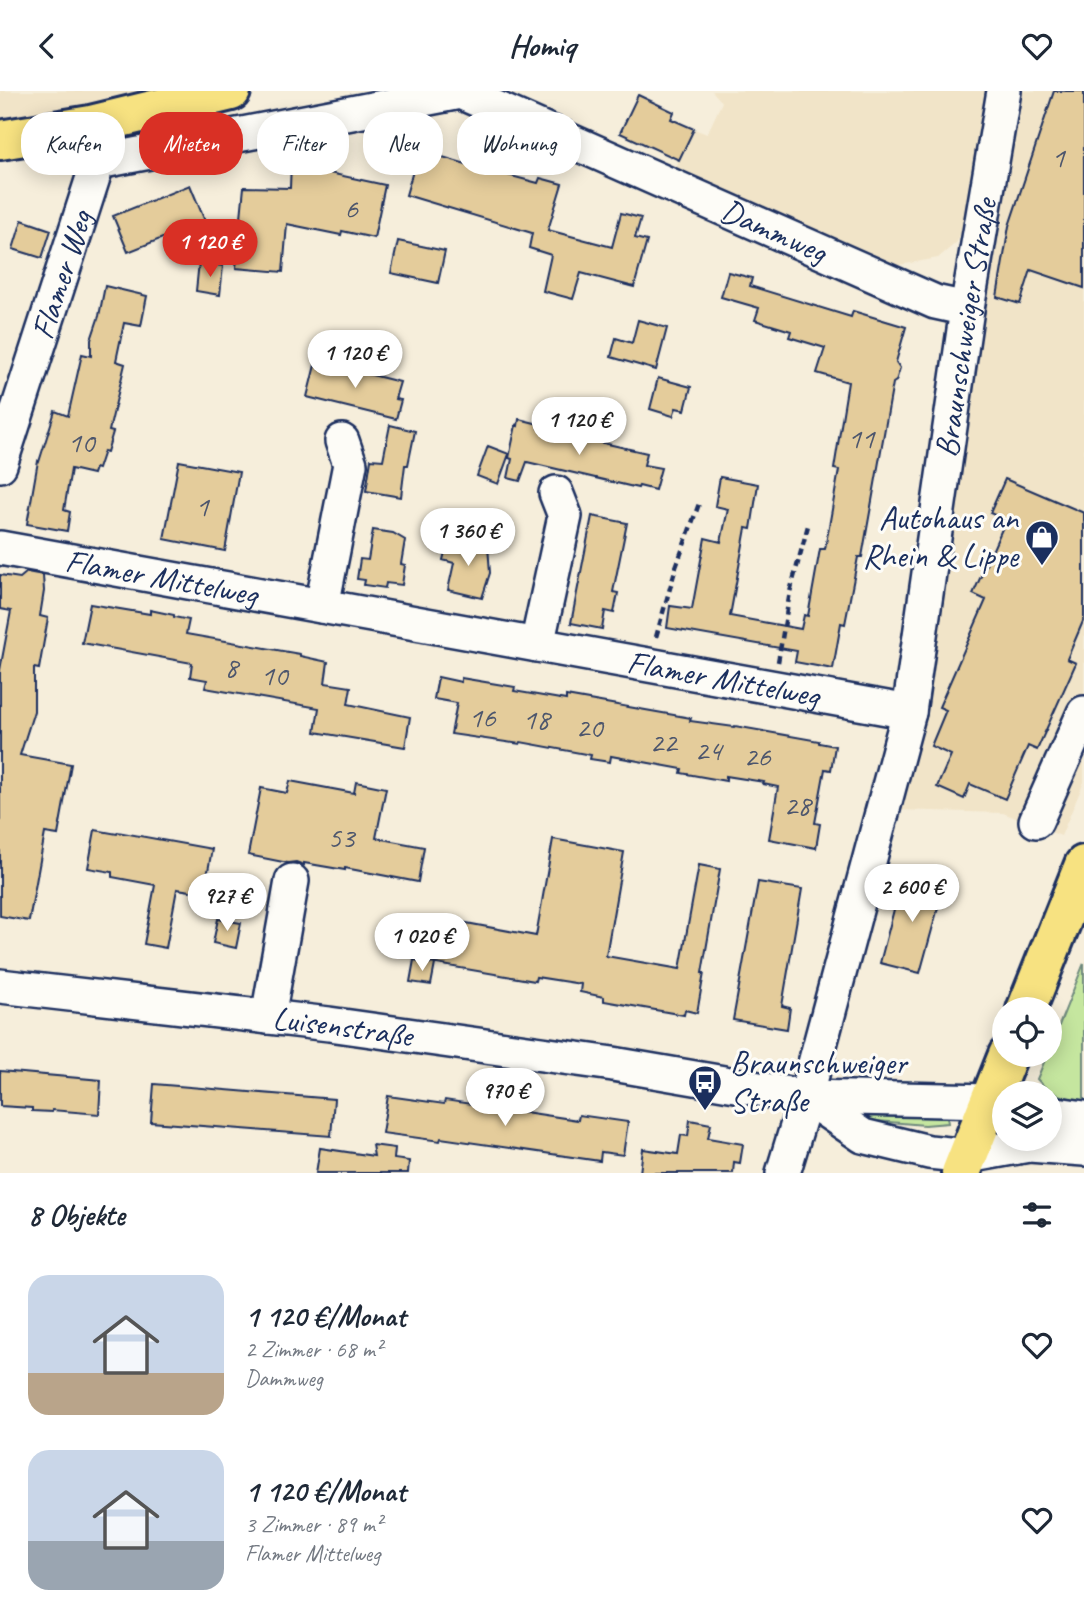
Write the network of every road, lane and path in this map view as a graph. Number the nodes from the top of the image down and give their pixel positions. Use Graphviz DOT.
graph roads {
  1 [pos="231,91"];
  2 [pos="1004,91"];
  3 [pos="125,117"];
  4 [pos="21,137"];
  5 [pos="0,140"];
  6 [pos="125,157"];
  7 [pos="94,175"];
  8 [pos="967,309"];
  9 [pos="342,441"];
  10 [pos="0,465"];
  11 [pos="556,493"];
  12 [pos="700,501"];
  13 [pos="809,521"];
  14 [pos="0,548"];
  15 [pos="322,606"];
  16 [pos="537,645"];
  17 [pos="648,665"];
  18 [pos="774,687"];
  19 [pos="909,712"];
  20 [pos="1084,713"];
  21 [pos="1036,821"];
  22 [pos="1084,865"];
  23 [pos="292,881"];
  24 [pos="0,986"];
  25 [pos="1031,997"];
  26 [pos="268,1017"];
  27 [pos="806,1097"];
  28 [pos="992,1102"];
  29 [pos="992,1113"];
  30 [pos="1062,1115"];
  31 [pos="1084,1118"];
  32 [pos="1084,1149"];
  33 [pos="964,1164"];
  34 [pos="783,1173"];
  1 -- 3 [label="main road"];
  2 -- 8 [label="street, Braunschweiger Straße"];
  4 -- 5 [label="main road"];
  6 -- 8 [label="street, Dammweg"];
  7 -- 10 [label="street, Flamer Weg"];
  8 -- 19 [label="street, Braunschweiger Straße"];
  9 -- 15 [label="street"];
  11 -- 16 [label="street"];
  12 -- 17 [label="path"];
  13 -- 18 [label="path"];
  14 -- 15 [label="street, Flamer Mittelweg"];
  15 -- 16 [label="street, Flamer Mittelweg"];
  16 -- 17 [label="street, Flamer Mittelweg"];
  17 -- 18 [label="street, Flamer Mittelweg"];
  18 -- 19 [label="street, Flamer Mittelweg"];
  19 -- 27 [label="street, Braunschweiger Straße"];
  20 -- 21 [label="street"];
  22 -- 25 [label="main road"];
  23 -- 26 [label="street"];
  24 -- 26 [label="street, Luisenstraße"];
  26 -- 27 [label="street, Luisenstraße"];
  27 -- 28 [label="street, Luisenstraße"];
  27 -- 33 [label="street, Luisenstraße"];
  27 -- 34 [label="street, Braunschweiger Straße"];
  29 -- 33 [label="main road"];
  30 -- 31 [label="street"];
  32 -- 33 [label="street, Luisenstraße"];
}
